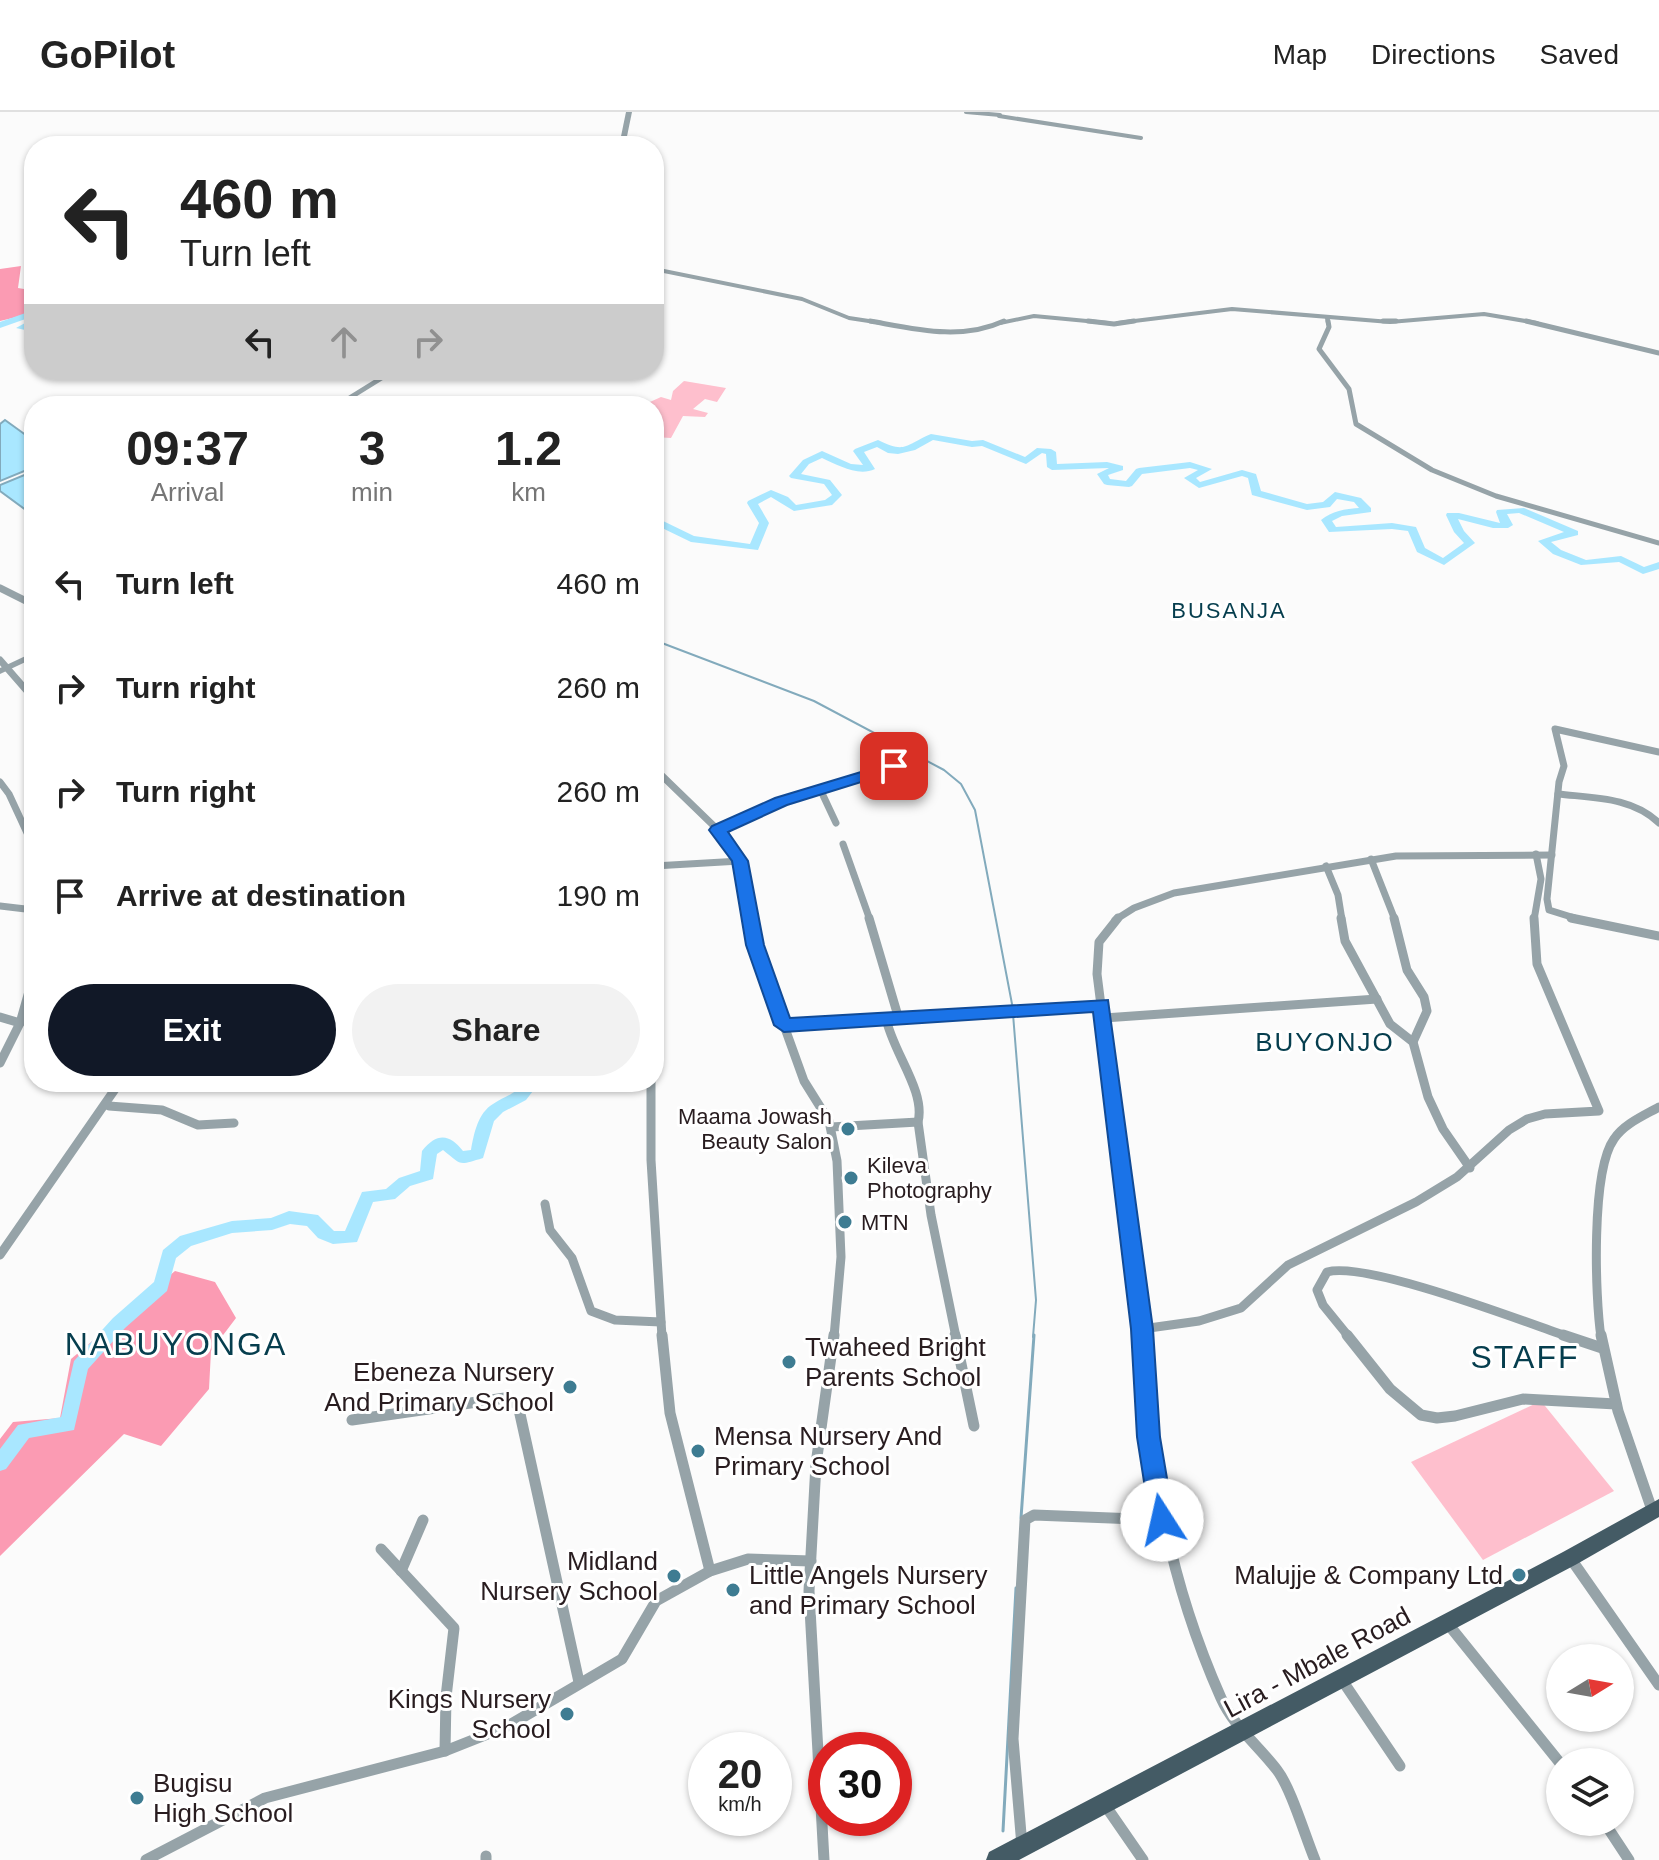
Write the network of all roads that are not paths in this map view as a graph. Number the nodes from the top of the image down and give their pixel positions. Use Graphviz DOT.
graph roads {
  1 [pos="629,112"];
  2 [pos="966,112"];
  3 [pos="1006,112"];
  4 [pos="999,116"];
  5 [pos="624,136"];
  6 [pos="1141,138"];
  7 [pos="664,271"];
  8 [pos="1327,318"];
  9 [pos="1659,353"];
  10 [pos="379,380"];
  11 [pos="352,396"];
  12 [pos="1659,543"];
  13 [pos="0,588"];
  14 [pos="24,600"];
  15 [pos="0,660"];
  16 [pos="24,660"];
  17 [pos="4,669"];
  18 [pos="24,690"];
  19 [pos="1659,752"];
  20 [pos="894,766"];
  21 [pos="664,778"];
  22 [pos="0,782"];
  23 [pos="821,791"];
  24 [pos="1558,794"];
  25 [pos="836,823"];
  26 [pos="1659,823"];
  27 [pos="24,826"];
  28 [pos="718,830"];
  29 [pos="843,844"];
  30 [pos="1536,854"];
  31 [pos="1552,855"];
  32 [pos="1371,859"];
  33 [pos="740,861"];
  34 [pos="664,865"];
  35 [pos="1326,866"];
  36 [pos="0,906"];
  37 [pos="24,909"];
  38 [pos="1659,936"];
  39 [pos="1377,999"];
  40 [pos="1102,1005"];
  41 [pos="24,1009"];
  42 [pos="898,1016"];
  43 [pos="0,1017"];
  44 [pos="886,1018"];
  45 [pos="1104,1018"];
  46 [pos="20,1023"];
  47 [pos="784,1025"];
  48 [pos="1413,1042"];
  49 [pos="0,1063"];
  50 [pos="115,1092"];
  51 [pos="652,1092"];
  52 [pos="109,1106"];
  53 [pos="1659,1107"];
  54 [pos="918,1122"];
  55 [pos="234,1123"];
  56 [pos="831,1127"];
  57 [pos="1470,1168"];
  58 [pos="545,1204"];
  59 [pos="0,1255"];
  60 [pos="661,1322"];
  61 [pos="1142,1329"];
  62 [pos="1602,1348"];
  63 [pos="1616,1404"];
  64 [pos="352,1420"];
  65 [pos="974,1426"];
  66 [pos="1656,1508"];
  67 [pos="423,1520"];
  68 [pos="1162,1520"];
  69 [pos="381,1549"];
  70 [pos="1570,1558"];
  71 [pos="811,1561"];
  72 [pos="401,1571"];
  73 [pos="710,1571"];
  74 [pos="1448,1623"];
  75 [pos="1341,1679"];
  76 [pos="579,1682"];
  77 [pos="1659,1685"];
  78 [pos="1241,1732"];
  79 [pos="1548,1748"];
  80 [pos="445,1751"];
  81 [pos="1400,1766"];
  82 [pos="1104,1804"];
  83 [pos="1613,1836"];
  84 [pos="1022,1847"];
  85 [pos="146,1860"];
  86 [pos="824,1860"];
  87 [pos="997,1860"];
  88 [pos="1143,1860"];
  89 [pos="1315,1860"];
  90 [pos="1629,1860"];
  1 -- 5 [label="street"];
  2 -- 4 [label="street"];
  3 -- 4 [label="street"];
  4 -- 6 [label="street"];
  7 -- 8 [label="street"];
  8 -- 9 [label="street"];
  8 -- 12 [label="street"];
  10 -- 11 [label="street"];
  13 -- 14 [label="street"];
  15 -- 17 [label="street"];
  16 -- 17 [label="street"];
  17 -- 18 [label="street"];
  19 -- 24 [label="street"];
  20 -- 23 [label="street"];
  21 -- 28 [label="street"];
  22 -- 27 [label="street"];
  23 -- 25 [label="street"];
  23 -- 28 [label="street"];
  24 -- 26 [label="street"];
  24 -- 31 [label="street"];
  28 -- 33 [label="street"];
  29 -- 42 [label="street"];
  30 -- 31 [label="street"];
  30 -- 32 [label="street"];
  30 -- 57 [label="street"];
  31 -- 38 [label="street"];
  32 -- 35 [label="street"];
  32 -- 48 [label="street"];
  33 -- 34 [label="street"];
  33 -- 47 [label="street"];
  35 -- 39 [label="street"];
  35 -- 40 [label="street"];
  36 -- 37 [label="street"];
  39 -- 45 [label="street"];
  39 -- 48 [label="street"];
  40 -- 42 [label="street"];
  40 -- 45 [label="street"];
  41 -- 46 [label="street"];
  42 -- 44 [label="street"];
  43 -- 46 [label="street"];
  44 -- 47 [label="street"];
  44 -- 54 [label="street"];
  45 -- 61 [label="street"];
  46 -- 49 [label="street"];
  47 -- 56 [label="street"];
  48 -- 57 [label="street"];
  50 -- 52 [label="street"];
  51 -- 60 [label="street"];
  52 -- 55 [label="street"];
  52 -- 59 [label="street"];
  53 -- 62 [label="street"];
  54 -- 56 [label="street"];
  54 -- 65 [label="street"];
  56 -- 71 [label="street"];
  57 -- 61 [label="street"];
  58 -- 60 [label="street"];
  60 -- 73 [label="street"];
  61 -- 68 [label="street"];
  62 -- 63 [label="street"];
  62 -- 63 [label="street"];
  63 -- 66 [label="street"];
  64 -- 76 [label="street"];
  66 -- 70 [label="main road, Lira - Mbale Road"];
  67 -- 72 [label="street"];
  68 -- 78 [label="street"];
  68 -- 84 [label="street"];
  69 -- 72 [label="street"];
  70 -- 74 [label="main road, Lira - Mbale Road"];
  70 -- 77 [label="street"];
  71 -- 73 [label="street"];
  71 -- 86 [label="street"];
  72 -- 80 [label="street"];
  73 -- 76 [label="street"];
  74 -- 75 [label="main road, Lira - Mbale Road"];
  74 -- 79 [label="street"];
  75 -- 78 [label="main road, Lira - Mbale Road"];
  75 -- 81 [label="street"];
  76 -- 80 [label="street"];
  78 -- 82 [label="main road, Lira - Mbale Road"];
  78 -- 89 [label="street"];
  80 -- 85 [label="street"];
  82 -- 84 [label="main road, Lira - Mbale Road"];
  82 -- 88 [label="street"];
  83 -- 90 [label="street"];
  84 -- 87 [label="main road, Lira - Mbale Road"];
}
